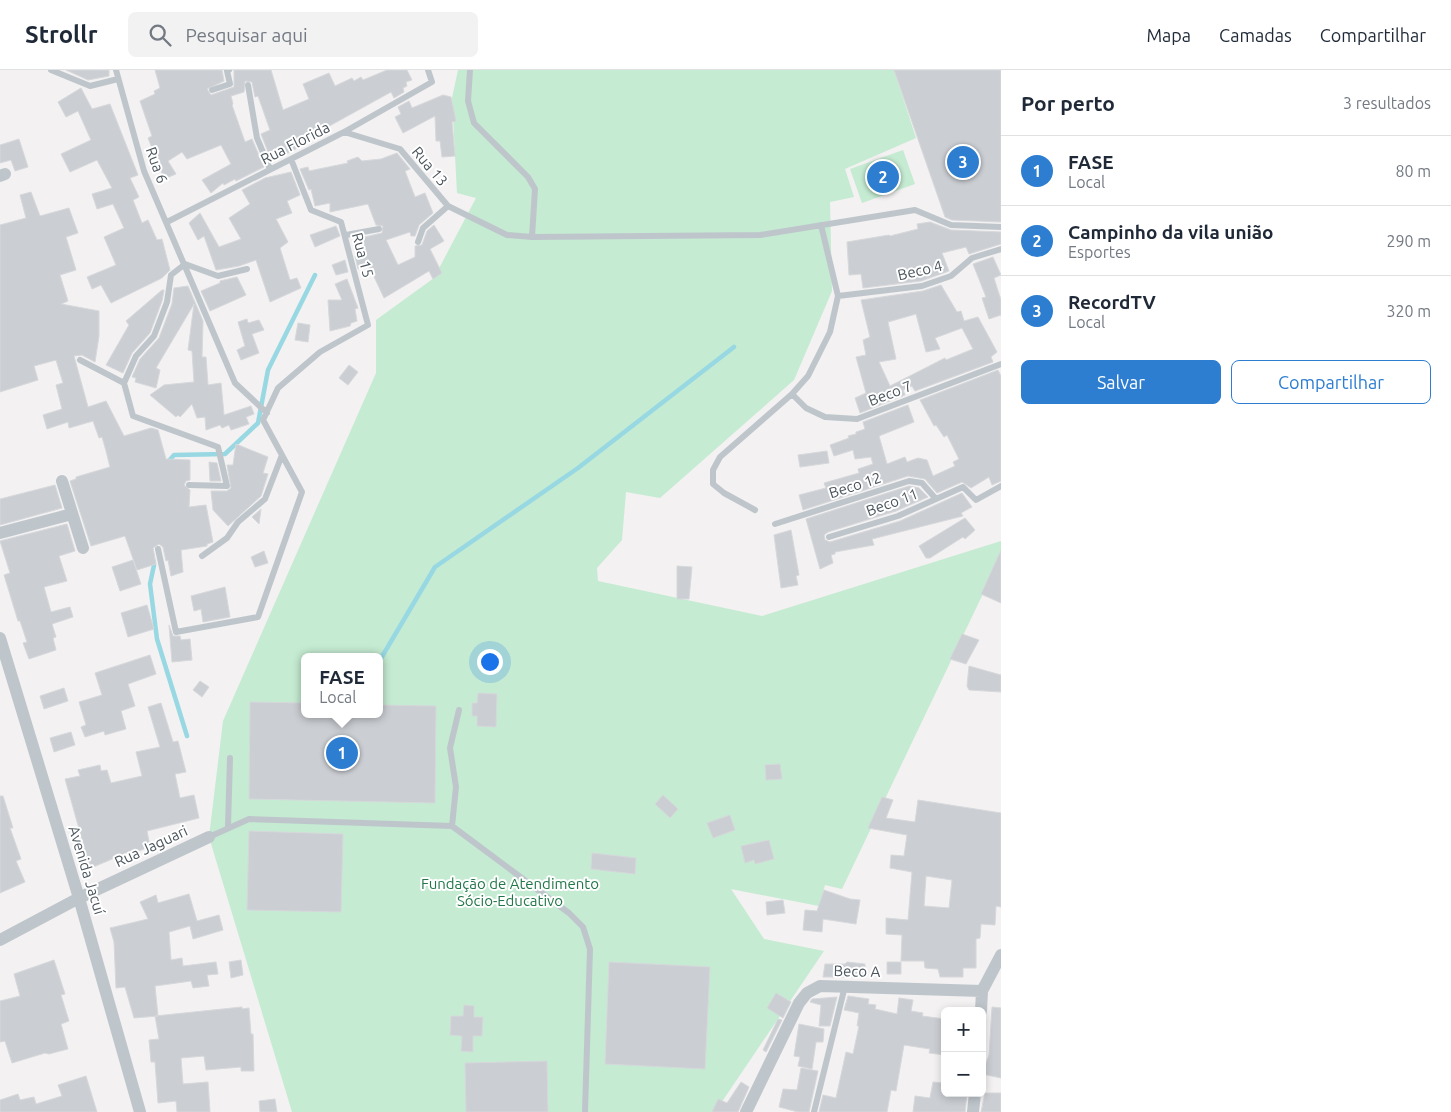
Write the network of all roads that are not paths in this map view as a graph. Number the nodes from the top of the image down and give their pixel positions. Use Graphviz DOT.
graph roads {
  1 [pos="51,70"];
  2 [pos="116,70"];
  3 [pos="229,70"];
  4 [pos="428,70"];
  5 [pos="470,70"];
  6 [pos="118,79"];
  7 [pos="248,85"];
  8 [pos="212,90"];
  9 [pos="344,132"];
  10 [pos="291,159"];
  11 [pos="270,169"];
  12 [pos="448,206"];
  13 [pos="167,222"];
  14 [pos="821,225"];
  15 [pos="1001,227"];
  16 [pos="379,229"];
  17 [pos="346,235"];
  18 [pos="532,237"];
  19 [pos="418,242"];
  20 [pos="1001,248"];
  21 [pos="185,264"];
  22 [pos="247,270"];
  23 [pos="838,296"];
  24 [pos="80,360"];
  25 [pos="1001,364"];
  26 [pos="124,383"];
  27 [pos="792,394"];
  28 [pos="267,413"];
  29 [pos="282,455"];
  30 [pos="62,481"];
  31 [pos="189,485"];
  32 [pos="1001,486"];
  33 [pos="936,499"];
  34 [pos="755,510"];
  35 [pos="72,514"];
  36 [pos="775,524"];
  37 [pos="0,533"];
  38 [pos="829,536"];
  39 [pos="82,548"];
  40 [pos="158,549"];
  41 [pos="202,556"];
  42 [pos="0,638"];
  43 [pos="460,710"];
  44 [pos="230,758"];
  45 [pos="228,826"];
  46 [pos="452,826"];
  47 [pos="209,837"];
  48 [pos="79,898"];
  49 [pos="0,940"];
  50 [pos="1001,955"];
  51 [pos="844,986"];
  52 [pos="982,991"];
  53 [pos="981,1007"];
  54 [pos="975,1097"];
  55 [pos="140,1112"];
  56 [pos="585,1112"];
  57 [pos="746,1112"];
  58 [pos="814,1112"];
  59 [pos="973,1112"];
  1 -- 6 [label="lane"];
  2 -- 6 [label="lane, Rua 6"];
  3 -- 8 [label="lane"];
  4 -- 9 [label="lane, Rua Florida"];
  5 -- 18 [label="lane"];
  6 -- 13 [label="lane, Rua 6"];
  7 -- 11 [label="lane"];
  9 -- 10 [label="lane, Rua Florida"];
  9 -- 12 [label="lane, Rua 13"];
  10 -- 11 [label="lane, Rua Florida"];
  10 -- 17 [label="lane, Rua 15"];
  11 -- 13 [label="lane, Rua Florida"];
  12 -- 18 [label="lane"];
  12 -- 19 [label="lane, Rua 13"];
  13 -- 21 [label="lane, Rua 6"];
  14 -- 15 [label="lane"];
  14 -- 18 [label="lane"];
  14 -- 23 [label="lane"];
  16 -- 17 [label="lane"];
  17 -- 28 [label="lane, Rua 15"];
  20 -- 23 [label="lane, Beco 4"];
  21 -- 22 [label="lane"];
  21 -- 26 [label="lane"];
  21 -- 28 [label="lane, Rua 6"];
  23 -- 27 [label="lane"];
  24 -- 26 [label="lane"];
  25 -- 27 [label="lane, Beco 7"];
  26 -- 31 [label="lane"];
  27 -- 34 [label="lane"];
  28 -- 29 [label="lane"];
  29 -- 40 [label="lane"];
  29 -- 41 [label="lane"];
  30 -- 35 [label="street"];
  32 -- 33 [label="lane, Beco 11"];
  33 -- 36 [label="lane, Beco 12"];
  33 -- 38 [label="lane, Beco 11"];
  35 -- 37 [label="street"];
  35 -- 39 [label="street"];
  42 -- 48 [label="street, Avenida Jacuí"];
  43 -- 46 [label="lane"];
  44 -- 45 [label="lane"];
  45 -- 46 [label="lane"];
  45 -- 47 [label="lane"];
  46 -- 56 [label="lane"];
  47 -- 48 [label="street, Rua Jaguari"];
  48 -- 49 [label="street, Rua Jaguari"];
  48 -- 55 [label="street, Avenida Jacuí"];
  50 -- 52 [label="street"];
  51 -- 52 [label="street, Beco A"];
  51 -- 57 [label="street, Beco A"];
  51 -- 58 [label="lane"];
  52 -- 53 [label="street"];
  54 -- 59 [label="street"];
}
